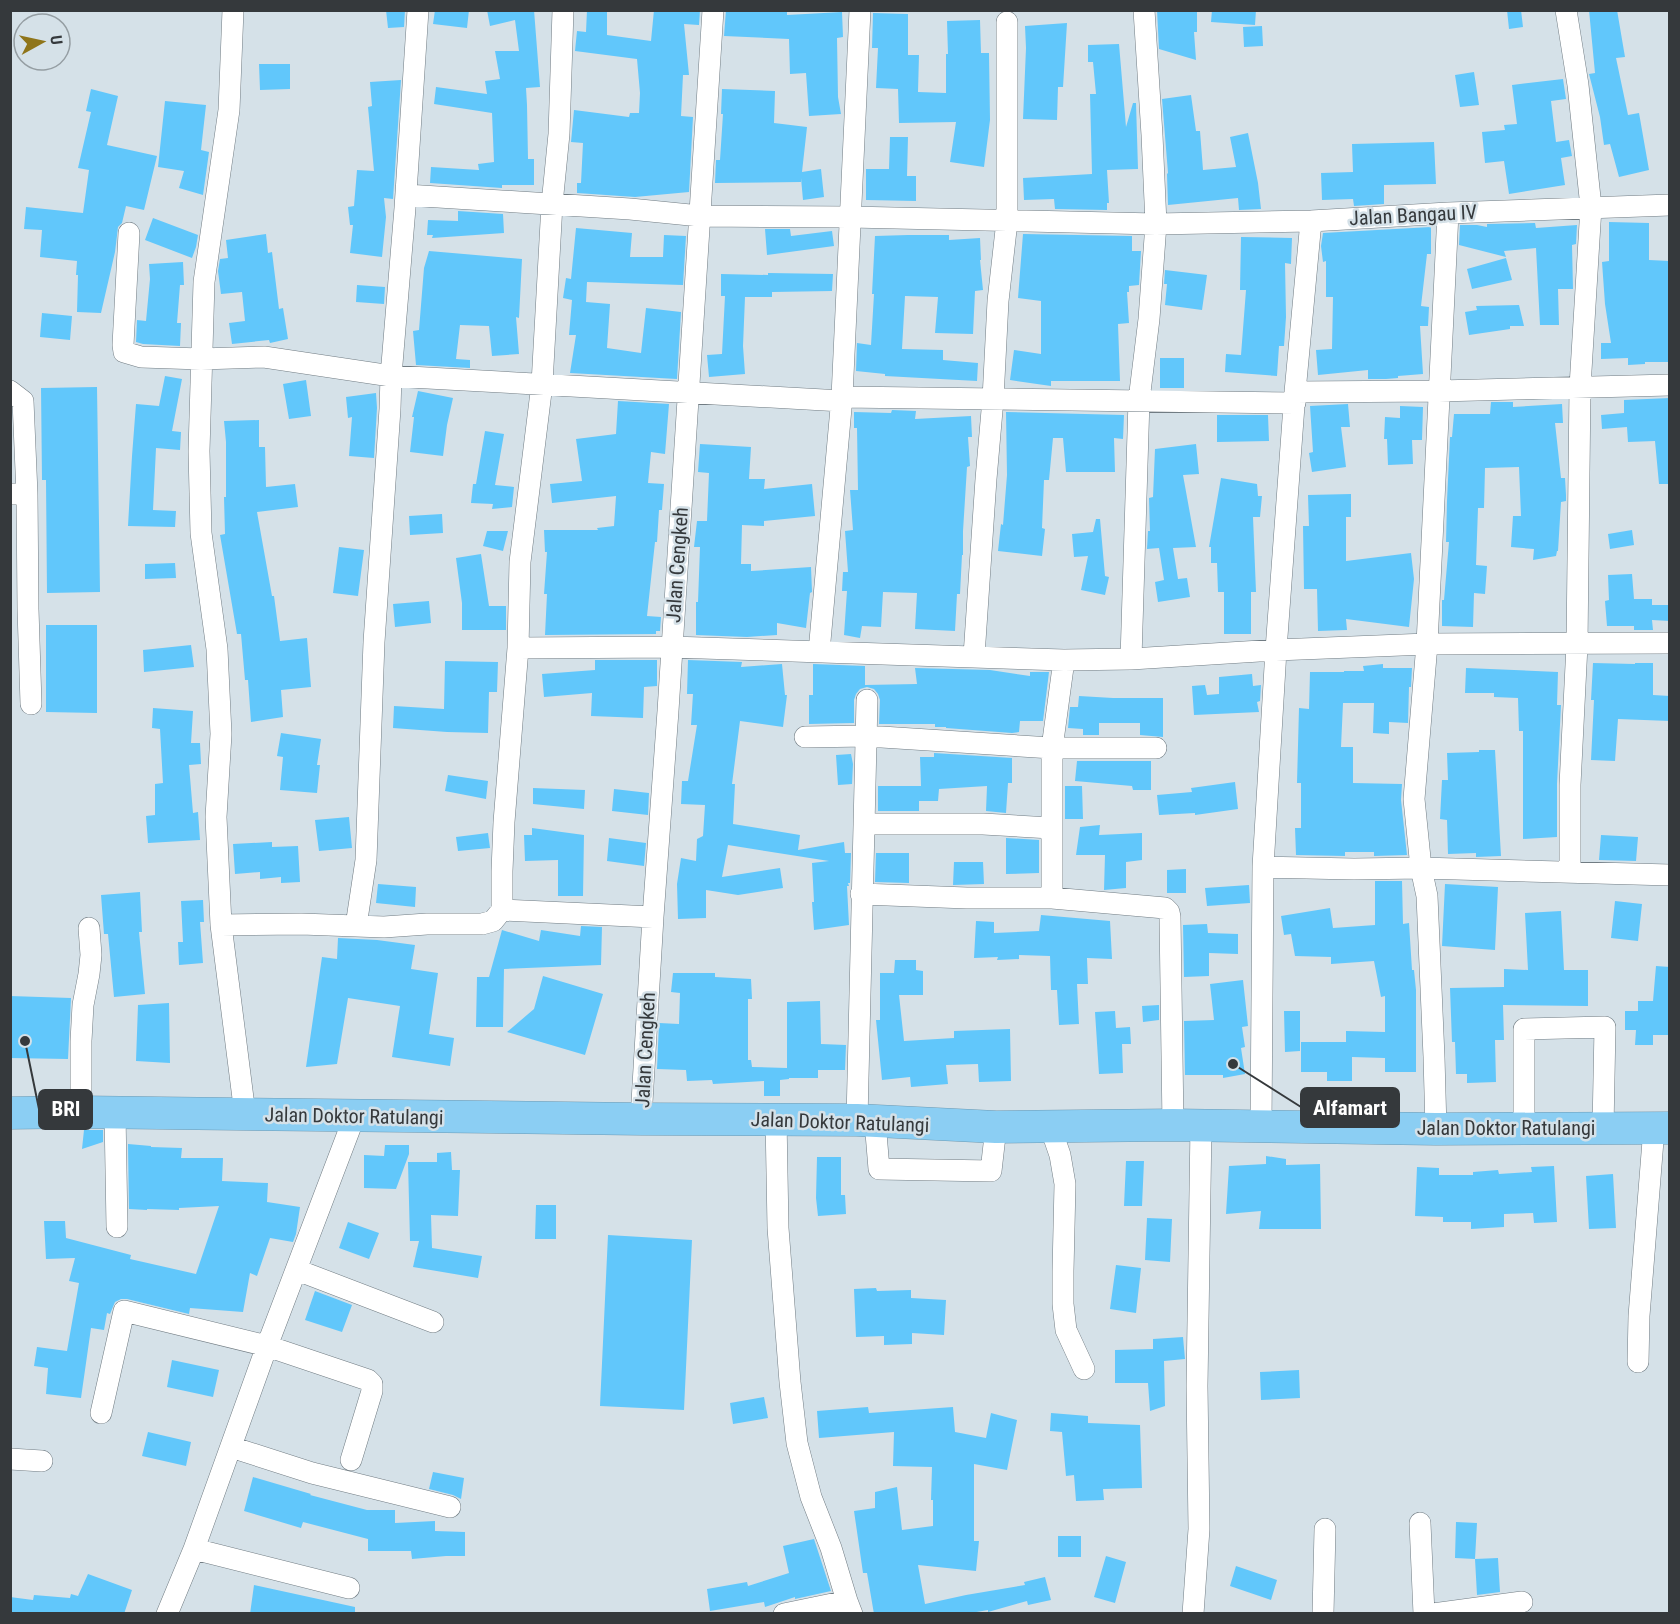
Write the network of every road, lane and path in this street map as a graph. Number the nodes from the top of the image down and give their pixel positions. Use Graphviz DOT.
graph roads {
  1 [pos="233,10"];
  2 [pos="418,10"];
  3 [pos="563,10"];
  4 [pos="713,10"];
  5 [pos="860,10"];
  6 [pos="1144,10"];
  7 [pos="1566,10"];
  8 [pos="1007,22"];
  9 [pos="406,195"];
  10 [pos="552,204"];
  11 [pos="1670,206"];
  12 [pos="1591,207"];
  13 [pos="1448,213"];
  14 [pos="700,216"];
  15 [pos="850,217"];
  16 [pos="1007,221"];
  17 [pos="1311,221"];
  18 [pos="1156,224"];
  19 [pos="129,233"];
  20 [pos="201,359"];
  21 [pos="391,376"];
  22 [pos="542,384"];
  23 [pos="1670,386"];
  24 [pos="1580,387"];
  25 [pos="10,391"];
  26 [pos="1439,391"];
  27 [pos="688,393"];
  28 [pos="1295,397"];
  29 [pos="842,399"];
  30 [pos="993,399"];
  31 [pos="1139,400"];
  32 [pos="19,494"];
  33 [pos="19,609"];
  34 [pos="1670,643"];
  35 [pos="1427,644"];
  36 [pos="1577,645"];
  37 [pos="671,647"];
  38 [pos="518,648"];
  39 [pos="1276,650"];
  40 [pos="819,652"];
  41 [pos="974,657"];
  42 [pos="1131,659"];
  43 [pos="1064,660"];
  44 [pos="867,700"];
  45 [pos="31,704"];
  46 [pos="866,736"];
  47 [pos="805,737"];
  48 [pos="1052,748"];
  49 [pos="1156,748"];
  50 [pos="865,824"];
  51 [pos="1051,828"];
  52 [pos="1263,867"];
  53 [pos="1421,868"];
  54 [pos="1570,872"];
  55 [pos="1670,875"];
  56 [pos="861,894"];
  57 [pos="1052,898"];
  58 [pos="502,910"];
  59 [pos="652,918"];
  60 [pos="221,925"];
  61 [pos="356,926"];
  62 [pos="89,928"];
  63 [pos="81,1112"];
  64 [pos="10,1113"];
  65 [pos="115,1113"];
  66 [pos="245,1114"];
  67 [pos="355,1116"];
  68 [pos="776,1118"];
  69 [pos="641,1119"];
  70 [pos="866,1120"];
  71 [pos="1187,1125"];
  72 [pos="1050,1126"];
  73 [pos="1261,1126"];
  74 [pos="996,1127"];
  75 [pos="1603,1128"];
  76 [pos="1662,1128"];
  77 [pos="1436,1129"];
  78 [pos="1524,1129"];
  79 [pos="117,1227"];
  80 [pos="297,1270"];
  81 [pos="433,1322"];
  82 [pos="267,1346"];
  83 [pos="1638,1362"];
  84 [pos="1084,1369"];
  85 [pos="100,1413"];
  86 [pos="231,1447"];
  87 [pos="10,1459"];
  88 [pos="351,1460"];
  89 [pos="42,1461"];
  90 [pos="450,1507"];
  91 [pos="1420,1524"];
  92 [pos="1325,1529"];
  93 [pos="194,1549"];
  94 [pos="349,1588"];
  95 [pos="1522,1602"];
  96 [pos="850,1607"];
  97 [pos="167,1614"];
  98 [pos="784,1614"];
  99 [pos="1193,1614"];
  100 [pos="1323,1614"];
  101 [pos="1424,1614"];
  102 [pos="1433,1614"];
  1 -- 20 [label="street"];
  2 -- 9 [label="street"];
  3 -- 10 [label="street"];
  4 -- 14 [label="street, Jalan Cengkeh"];
  5 -- 15 [label="street"];
  6 -- 18 [label="street"];
  7 -- 12 [label="street"];
  8 -- 16 [label="street"];
  9 -- 10 [label="street, Jalan Bangau IV"];
  9 -- 21 [label="street"];
  10 -- 14 [label="street, Jalan Bangau IV"];
  10 -- 22 [label="street"];
  11 -- 12 [label="street, Jalan Bangau IV"];
  12 -- 13 [label="street, Jalan Bangau IV"];
  12 -- 24 [label="street"];
  13 -- 17 [label="street, Jalan Bangau IV"];
  13 -- 26 [label="street"];
  14 -- 15 [label="street, Jalan Bangau IV"];
  14 -- 27 [label="street, Jalan Cengkeh"];
  15 -- 16 [label="street, Jalan Bangau IV"];
  15 -- 29 [label="street"];
  16 -- 18 [label="street, Jalan Bangau IV"];
  16 -- 30 [label="street"];
  17 -- 18 [label="street, Jalan Bangau IV"];
  17 -- 28 [label="street"];
  18 -- 31 [label="street"];
  19 -- 20 [label="street"];
  20 -- 21 [label="street"];
  20 -- 60 [label="street"];
  21 -- 22 [label="street"];
  21 -- 61 [label="street"];
  22 -- 27 [label="street"];
  22 -- 38 [label="street"];
  23 -- 24 [label="street"];
  24 -- 26 [label="street"];
  24 -- 36 [label="street"];
  25 -- 32 [label="street"];
  26 -- 28 [label="street"];
  26 -- 35 [label="street"];
  27 -- 29 [label="street"];
  27 -- 37 [label="street, Jalan Cengkeh"];
  28 -- 31 [label="street"];
  28 -- 39 [label="street"];
  29 -- 30 [label="street"];
  29 -- 40 [label="street"];
  30 -- 31 [label="street"];
  30 -- 41 [label="street"];
  31 -- 42 [label="street"];
  32 -- 33 [label="street"];
  33 -- 45 [label="street"];
  34 -- 36 [label="street"];
  35 -- 36 [label="street"];
  35 -- 39 [label="street"];
  35 -- 53 [label="street"];
  36 -- 54 [label="street"];
  37 -- 38 [label="street"];
  37 -- 40 [label="street"];
  37 -- 59 [label="street, Jalan Cengkeh"];
  38 -- 58 [label="street"];
  39 -- 42 [label="street"];
  39 -- 52 [label="street"];
  40 -- 41 [label="street"];
  41 -- 43 [label="street"];
  42 -- 43 [label="street"];
  43 -- 48 [label="street"];
  44 -- 46 [label="street"];
  46 -- 47 [label="street"];
  46 -- 48 [label="street"];
  46 -- 50 [label="street"];
  48 -- 49 [label="street"];
  48 -- 51 [label="street"];
  50 -- 51 [label="street"];
  50 -- 56 [label="street"];
  51 -- 57 [label="street"];
  52 -- 53 [label="street"];
  52 -- 73 [label="street"];
  53 -- 54 [label="street"];
  53 -- 77 [label="street"];
  54 -- 55 [label="street"];
  56 -- 57 [label="street"];
  56 -- 70 [label="street"];
  57 -- 71 [label="street"];
  58 -- 59 [label="street"];
  58 -- 61 [label="street"];
  59 -- 69 [label="street, Jalan Cengkeh"];
  60 -- 61 [label="street"];
  60 -- 66 [label="street"];
  62 -- 63 [label="street"];
  63 -- 64 [label="highway, Jalan Doktor Ratulangi"];
  63 -- 65 [label="highway, Jalan Doktor Ratulangi"];
  65 -- 66 [label="highway, Jalan Doktor Ratulangi"];
  65 -- 79 [label="street"];
  66 -- 67 [label="highway, Jalan Doktor Ratulangi"];
  67 -- 69 [label="highway, Jalan Doktor Ratulangi"];
  67 -- 80 [label="street"];
  68 -- 69 [label="highway, Jalan Doktor Ratulangi"];
  68 -- 70 [label="highway, Jalan Doktor Ratulangi"];
  68 -- 96 [label="street"];
  70 -- 74 [label="highway, Jalan Doktor Ratulangi"];
  70 -- 74 [label="street"];
  71 -- 72 [label="highway, Jalan Doktor Ratulangi"];
  71 -- 73 [label="highway, Jalan Doktor Ratulangi"];
  71 -- 99 [label="street"];
  72 -- 74 [label="highway, Jalan Doktor Ratulangi"];
  72 -- 84 [label="street"];
  73 -- 77 [label="highway, Jalan Doktor Ratulangi"];
  75 -- 76 [label="highway, Jalan Doktor Ratulangi"];
  75 -- 78 [label="highway, Jalan Doktor Ratulangi"];
  75 -- 78 [label="street"];
  76 -- 83 [label="street"];
  77 -- 78 [label="highway, Jalan Doktor Ratulangi"];
  80 -- 81 [label="street"];
  80 -- 82 [label="street"];
  82 -- 85 [label="street"];
  82 -- 86 [label="street"];
  82 -- 88 [label="street"];
  86 -- 90 [label="street"];
  86 -- 93 [label="street"];
  87 -- 89 [label="street"];
  91 -- 101 [label="street"];
  92 -- 100 [label="street"];
  93 -- 94 [label="street"];
  93 -- 97 [label="street"];
  95 -- 102 [label="street"];
  96 -- 98 [label="street"];
}
